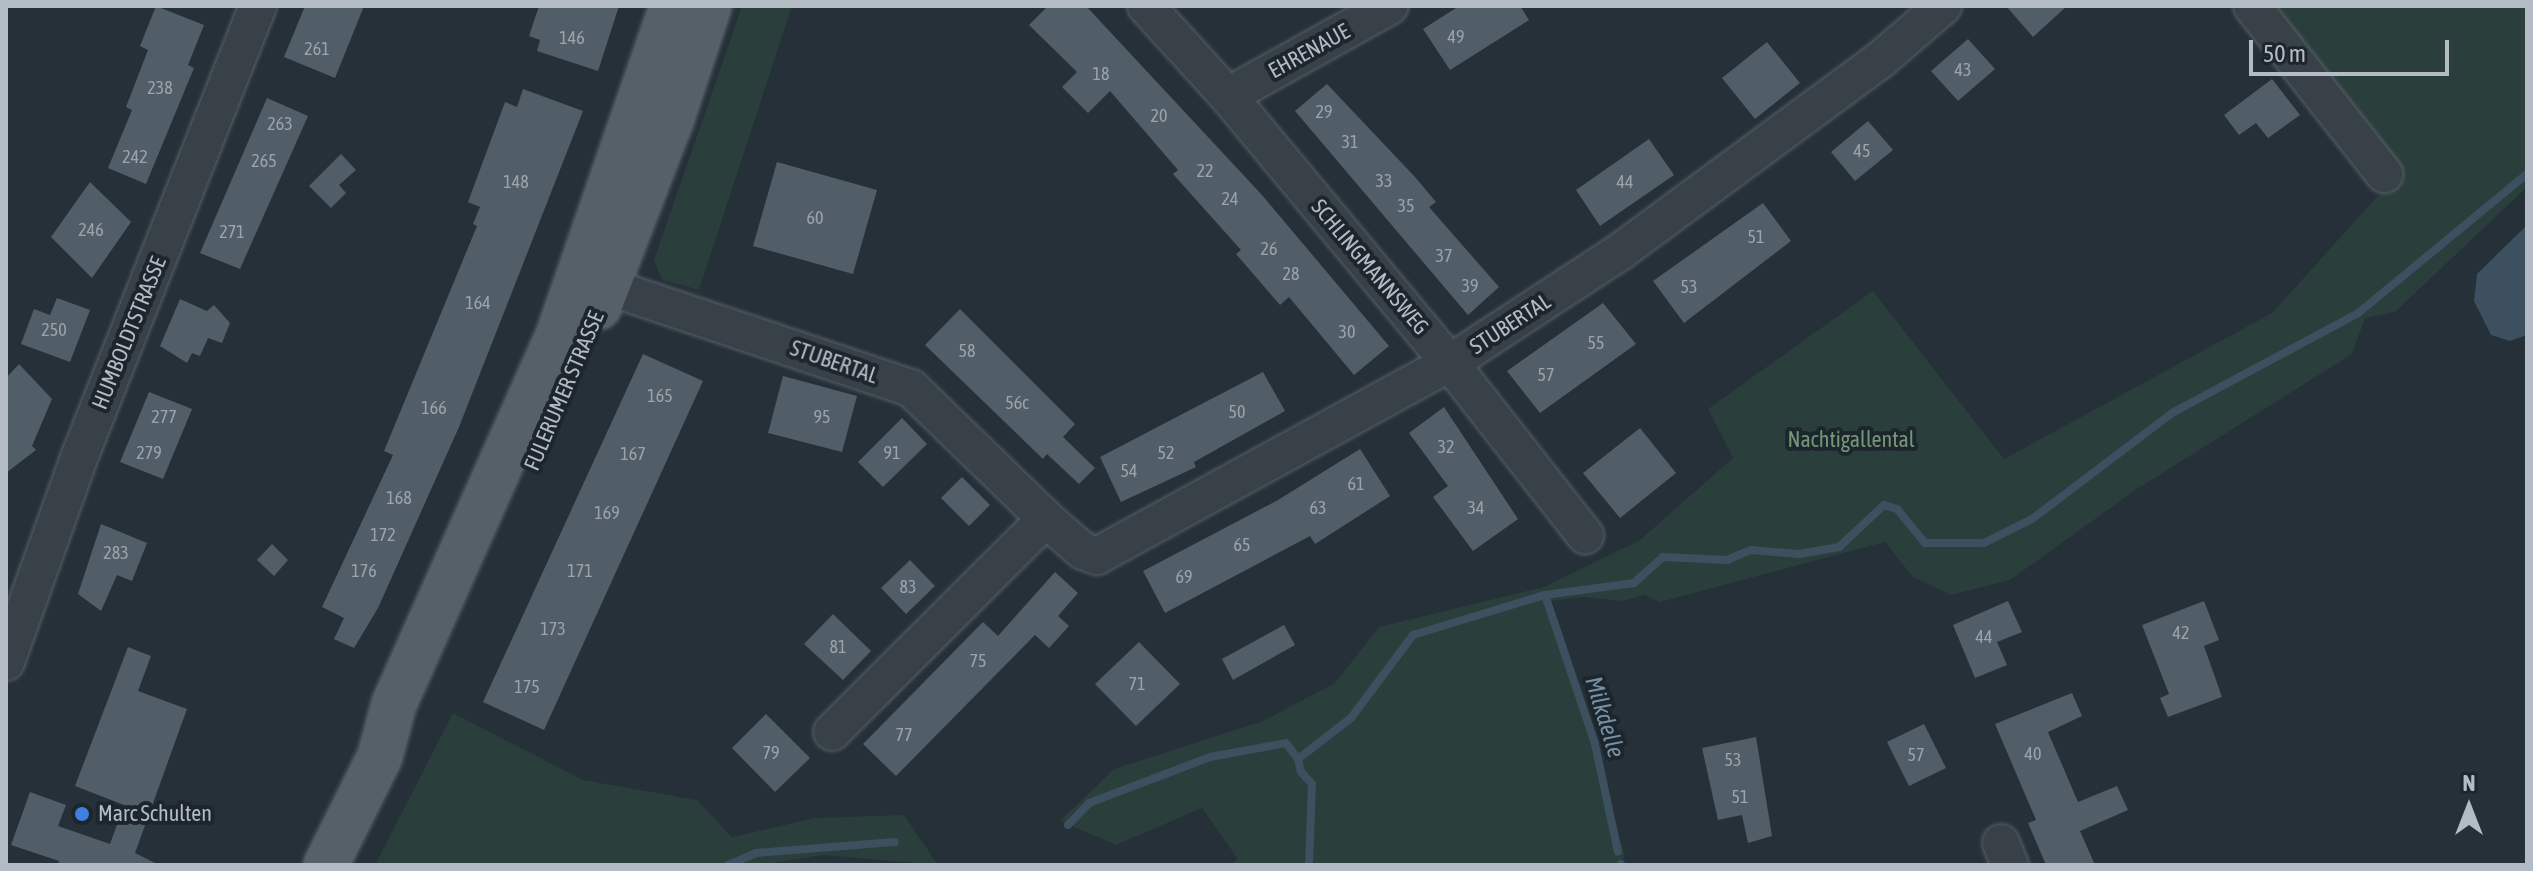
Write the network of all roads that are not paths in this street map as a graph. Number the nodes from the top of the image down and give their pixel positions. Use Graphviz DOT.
graph roads {
  1 [pos="258,6"];
  2 [pos="672,6"];
  3 [pos="709,6"];
  4 [pos="1146,6"];
  5 [pos="1390,6"];
  6 [pos="1943,6"];
  7 [pos="2252,6"];
  8 [pos="1228,96"];
  9 [pos="2384,174"];
  10 [pos="593,282"];
  11 [pos="1450,363"];
  12 [pos="1046,519"];
  13 [pos="1585,535"];
  14 [pos="6,662"];
  15 [pos="832,732"];
  16 [pos="326,865"];
  1 -- 14 [label="street, HUMBOLDTSTRASSE"];
  2 -- 10 [label="main road, FULERUMER STRASSE"];
  3 -- 10 [label="main road, FULERUMER STRASSE"];
  4 -- 8 [label="street, SCHLINGMANNSWEG"];
  5 -- 8 [label="street, EHRENAUE"];
  6 -- 11 [label="street, STUBERTAL"];
  7 -- 9 [label="street"];
  8 -- 11 [label="street, SCHLINGMANNSWEG"];
  10 -- 12 [label="street, STUBERTAL"];
  10 -- 16 [label="main road, FULERUMER STRASSE"];
  11 -- 12 [label="street, STUBERTAL"];
  11 -- 13 [label="street, SCHLINGMANNSWEG"];
  12 -- 15 [label="street"];
}
